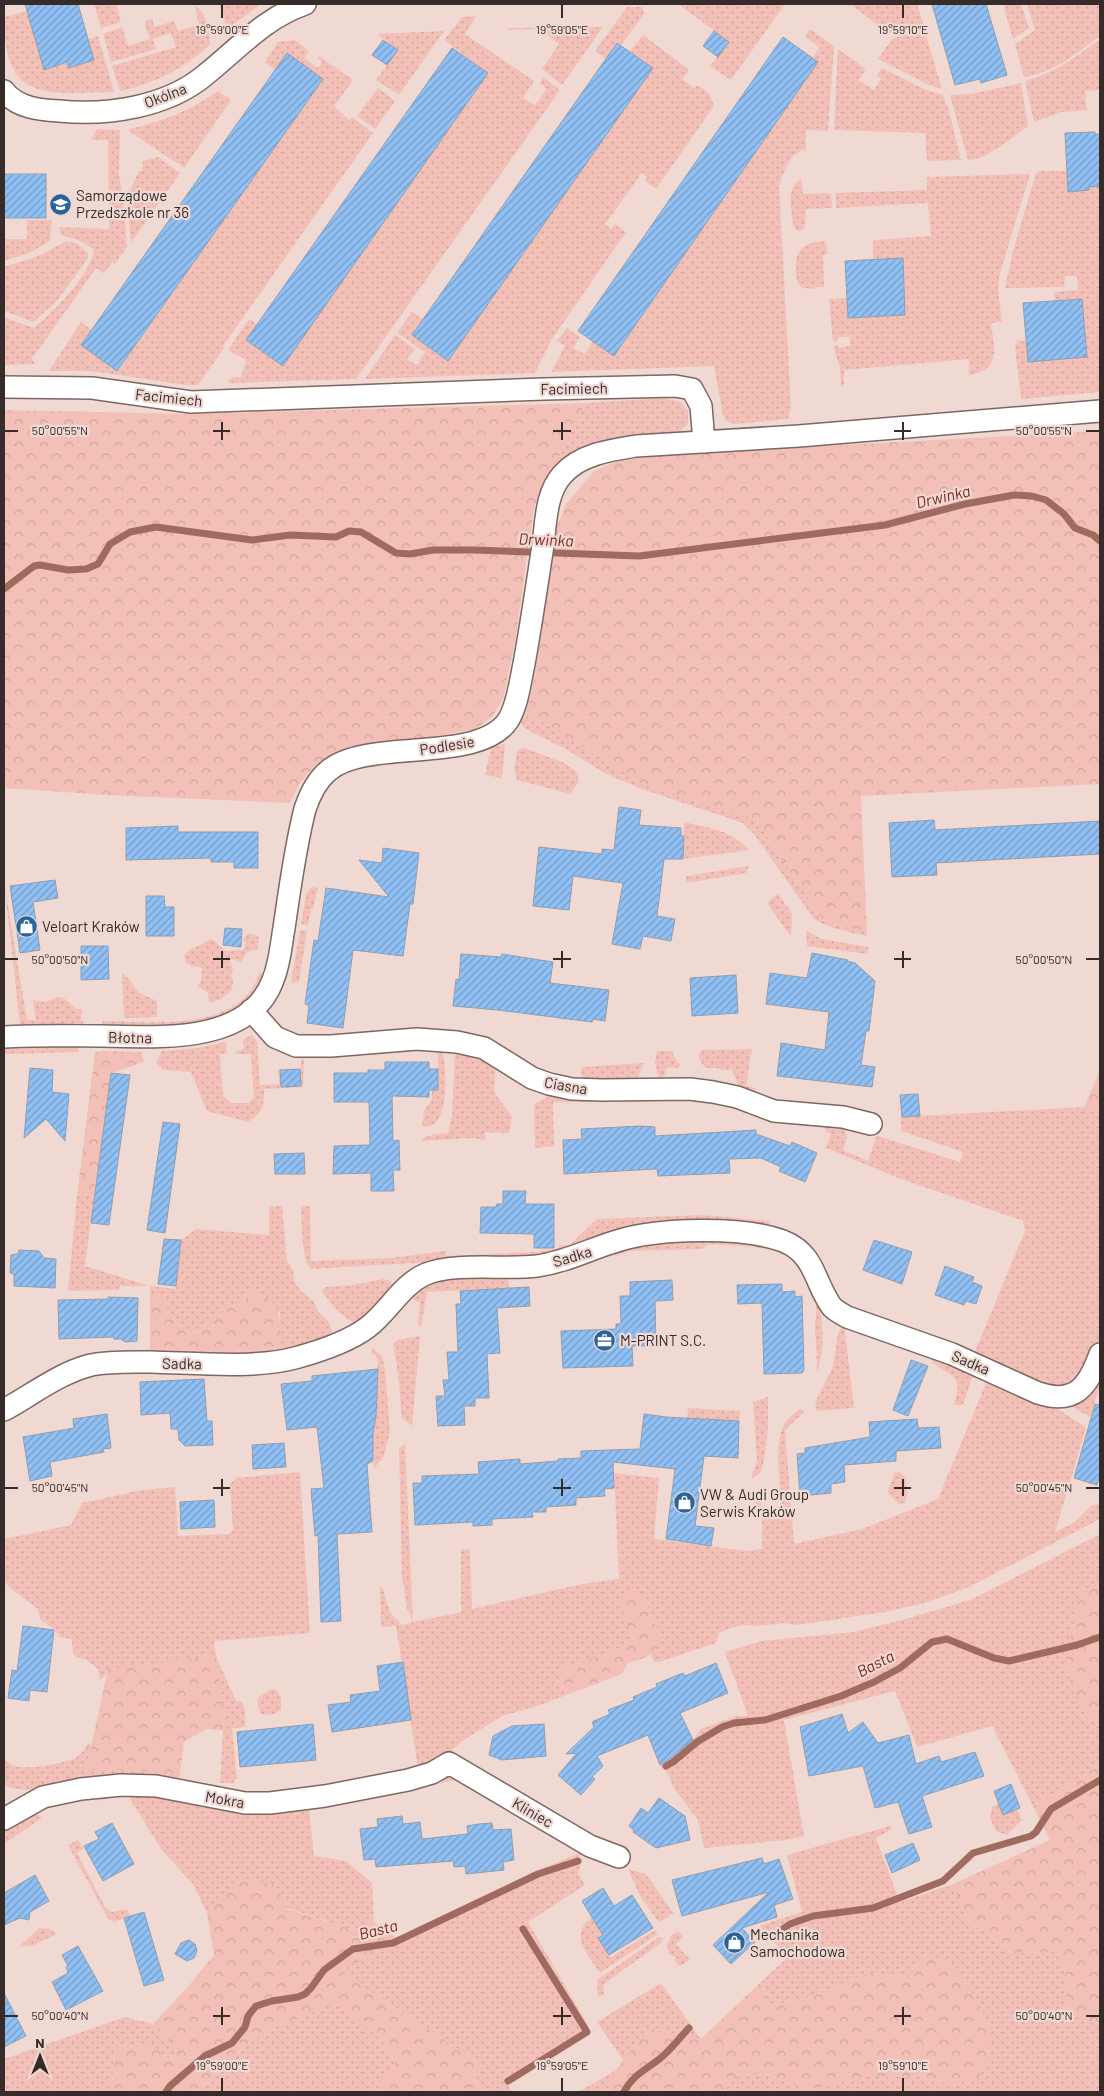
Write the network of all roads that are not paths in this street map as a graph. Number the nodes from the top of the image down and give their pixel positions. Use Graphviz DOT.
graph roads {
  1 [pos="305,4"];
  2 [pos="4,91"];
  3 [pos="4,386"];
  4 [pos="1100,411"];
  5 [pos="704,442"];
  6 [pos="251,1010"];
  7 [pos="4,1037"];
  8 [pos="871,1124"];
  9 [pos="1100,1354"];
  10 [pos="4,1410"];
  11 [pos="449,1763"];
  12 [pos="4,1819"];
  13 [pos="619,1858"];
  1 -- 2 [label="street, Okólna"];
  3 -- 5 [label="street, Facimiech"];
  4 -- 5 [label="street"];
  5 -- 6 [label="street, Podlesie"];
  6 -- 7 [label="street, Błotna"];
  6 -- 8 [label="street, Ciasna"];
  9 -- 10 [label="street, Sadka"];
  11 -- 12 [label="street, Mokra"];
  11 -- 13 [label="street, Kliniec"];
}
